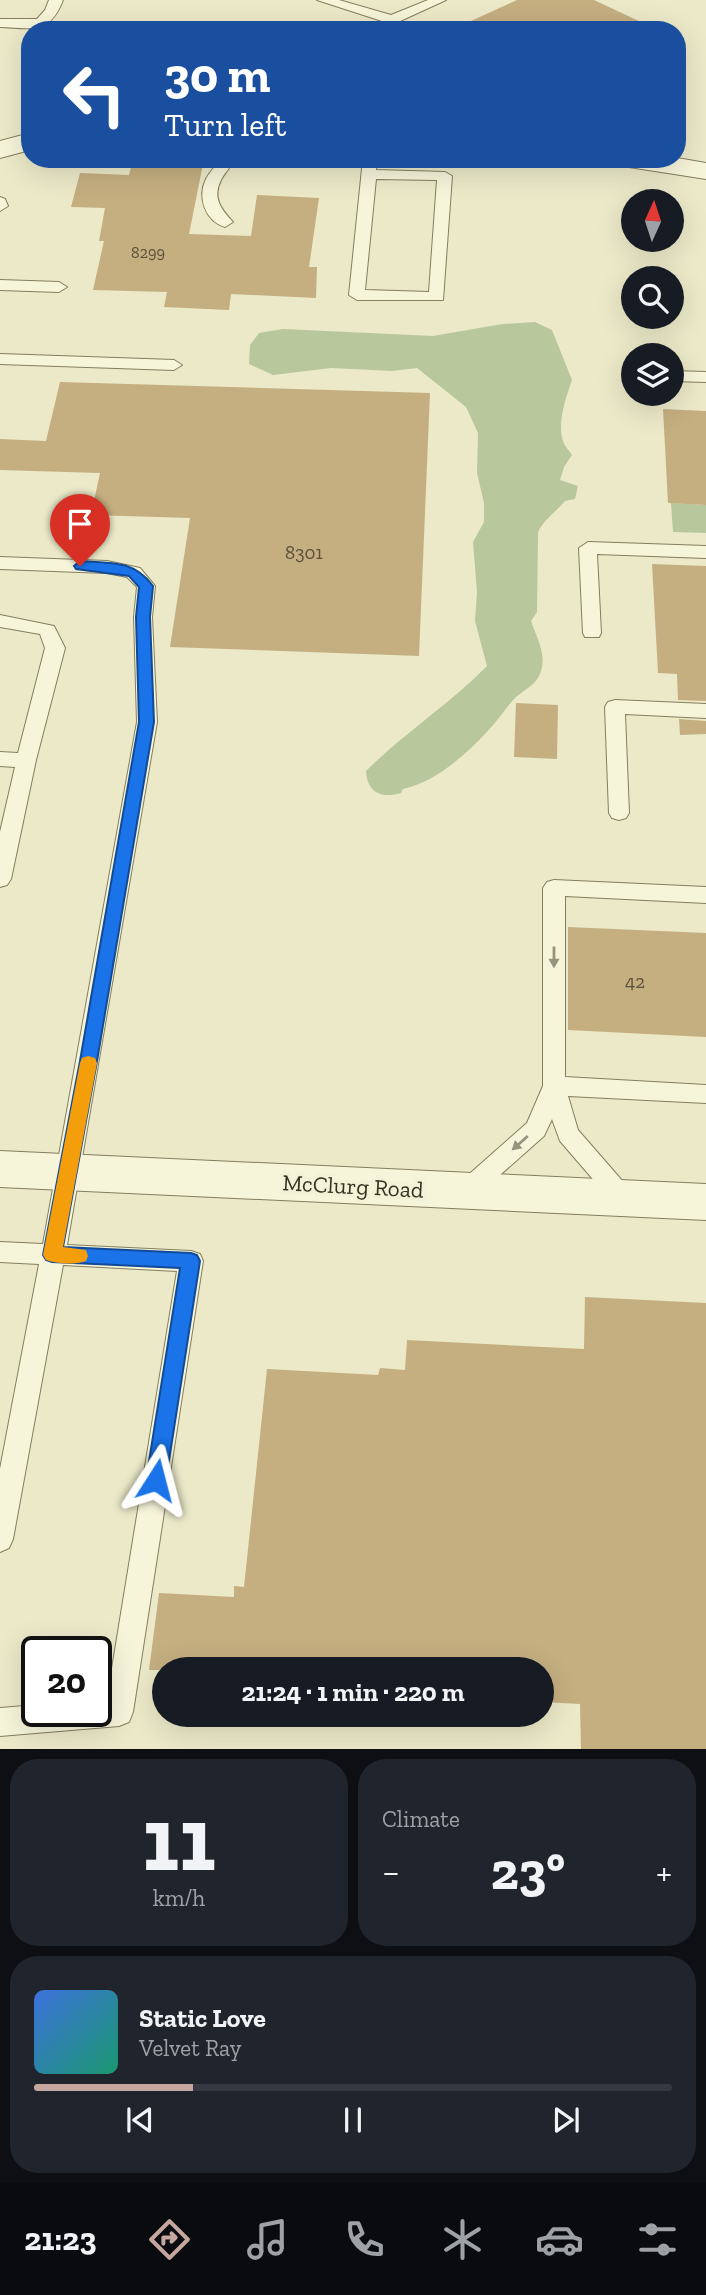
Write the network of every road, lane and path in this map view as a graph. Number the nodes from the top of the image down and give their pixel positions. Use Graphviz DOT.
graph roads {
  1 [pos="57,0"];
  2 [pos="324,0"];
  3 [pos="439,0"];
  4 [pos="47,21"];
  5 [pos="380,21"];
  6 [pos="399,21"];
  7 [pos="0,23"];
  8 [pos="21,23"];
  9 [pos="21,144"];
  10 [pos="0,150"];
  11 [pos="223,168"];
  12 [pos="370,168"];
  13 [pos="378,168"];
  14 [pos="686,168"];
  15 [pos="706,171"];
  16 [pos="225,222"];
  17 [pos="0,285"];
  18 [pos="59,287"];
  19 [pos="0,359"];
  20 [pos="174,365"];
  21 [pos="684,376"];
  22 [pos="706,377"];
  23 [pos="706,552"];
  24 [pos="0,563"];
  25 [pos="0,621"];
  26 [pos="592,633"];
  27 [pos="706,711"];
  28 [pos="0,759"];
  29 [pos="26,761"];
  30 [pos="619,813"];
  31 [pos="0,879"];
  32 [pos="706,895"];
  33 [pos="554,1086"];
  34 [pos="706,1094"];
  35 [pos="0,1169"];
  36 [pos="68,1172"];
  37 [pos="466,1191"];
  38 [pos="624,1199"];
  39 [pos="706,1202"];
  40 [pos="0,1252"];
  41 [pos="52,1255"];
  42 [pos="0,1539"];
  43 [pos="0,1722"];
  1 -- 4 [label="lane"];
  2 -- 5 [label="lane"];
  3 -- 6 [label="lane"];
  7 -- 8 [label="lane"];
  9 -- 10 [label="street"];
  11 -- 16 [label="lane"];
  12 -- 13 [label="lane"];
  14 -- 15 [label="street"];
  17 -- 18 [label="lane"];
  19 -- 20 [label="lane"];
  21 -- 22 [label="lane"];
  23 -- 26 [label="lane"];
  24 -- 36 [label="lane"];
  25 -- 29 [label="lane"];
  27 -- 30 [label="lane"];
  28 -- 29 [label="lane"];
  29 -- 31 [label="lane"];
  32 -- 33 [label="lane, one-way"];
  33 -- 34 [label="lane"];
  33 -- 37 [label="lane, one-way"];
  33 -- 38 [label="lane"];
  35 -- 36 [label="street, McClurg Road"];
  36 -- 37 [label="street, McClurg Road"];
  36 -- 41 [label="lane"];
  37 -- 38 [label="street, McClurg Road"];
  38 -- 39 [label="street, McClurg Road"];
  40 -- 41 [label="lane"];
  41 -- 42 [label="lane"];
  41 -- 43 [label="lane"];
}
